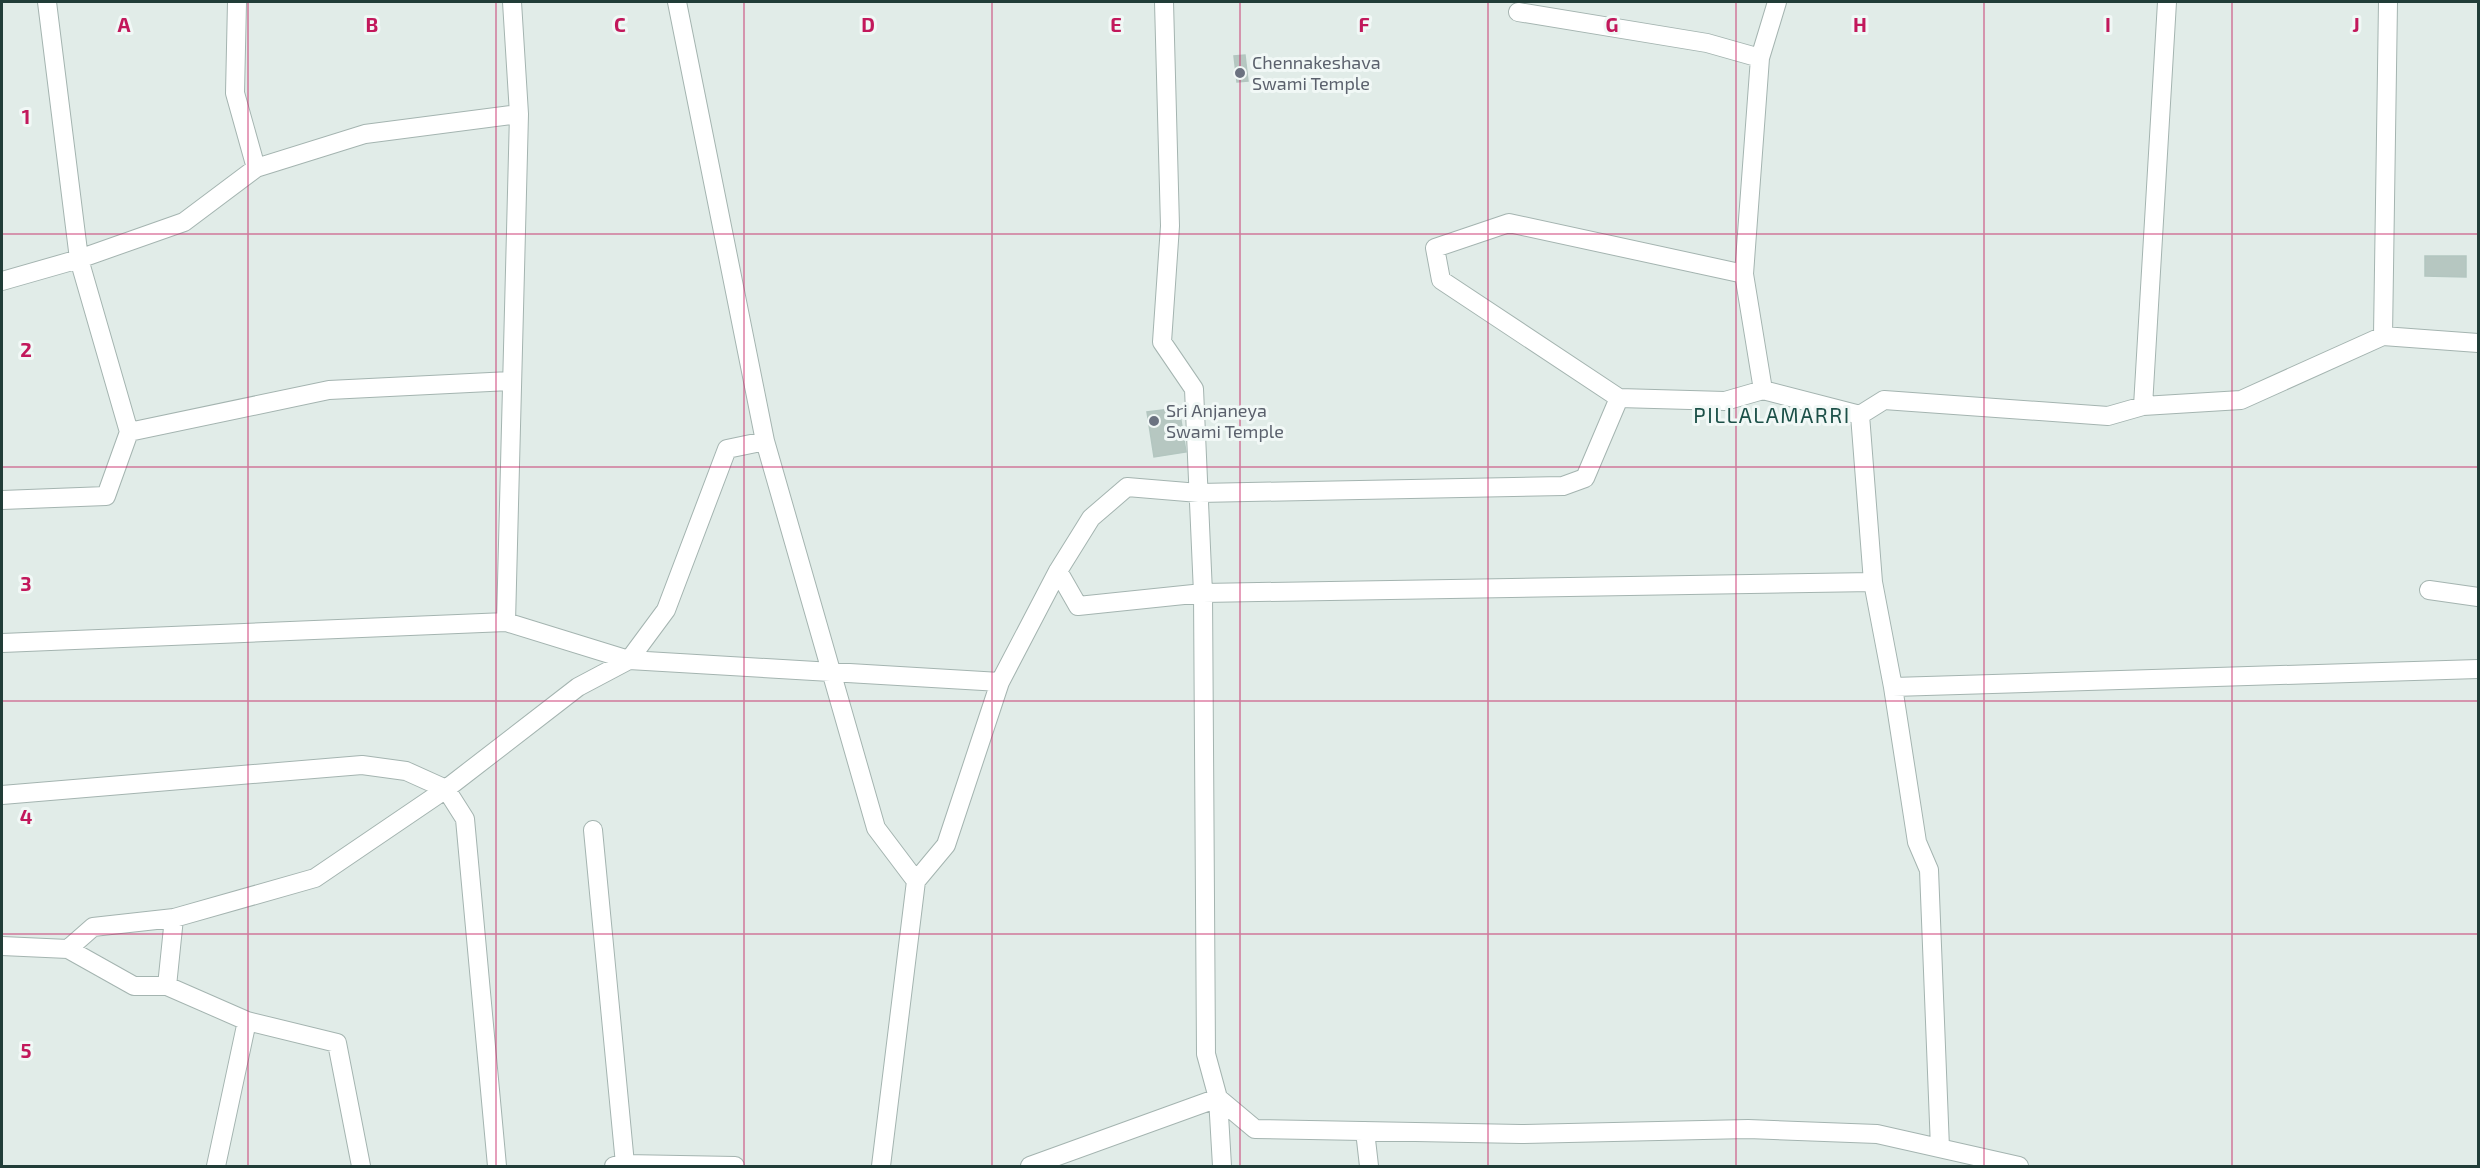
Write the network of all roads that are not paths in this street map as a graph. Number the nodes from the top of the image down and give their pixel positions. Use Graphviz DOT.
graph roads {
  1 [pos="48,2"];
  2 [pos="237,2"];
  3 [pos="512,2"];
  4 [pos="676,2"];
  5 [pos="1164,2"];
  6 [pos="1777,2"];
  7 [pos="2167,2"];
  8 [pos="2388,2"];
  9 [pos="1518,12"];
  10 [pos="1760,58"];
  11 [pos="519,114"];
  12 [pos="256,168"];
  13 [pos="79,259"];
  14 [pos="1744,274"];
  15 [pos="2,281"];
  16 [pos="2383,336"];
  17 [pos="2478,343"];
  18 [pos="512,381"];
  19 [pos="1763,390"];
  20 [pos="1619,399"];
  21 [pos="2143,406"];
  22 [pos="1860,415"];
  23 [pos="129,432"];
  24 [pos="765,441"];
  25 [pos="1199,493"];
  26 [pos="2,500"];
  27 [pos="1058,571"];
  28 [pos="1872,582"];
  29 [pos="2429,590"];
  30 [pos="1203,593"];
  31 [pos="2478,597"];
  32 [pos="506,622"];
  33 [pos="2,643"];
  34 [pos="629,660"];
  35 [pos="2478,669"];
  36 [pos="833,671"];
  37 [pos="1000,682"];
  38 [pos="1893,687"];
  39 [pos="446,789"];
  40 [pos="2,795"];
  41 [pos="593,830"];
  42 [pos="916,881"];
  43 [pos="174,918"];
  44 [pos="2,946"];
  45 [pos="68,949"];
  46 [pos="167,986"];
  47 [pos="247,1021"];
  48 [pos="1218,1098"];
  49 [pos="1365,1131"];
  50 [pos="1940,1148"];
  51 [pos="619,1165"];
  52 [pos="216,1167"];
  53 [pos="361,1167"];
  54 [pos="497,1167"];
  55 [pos="735,1167"];
  56 [pos="881,1167"];
  57 [pos="1030,1167"];
  58 [pos="1222,1167"];
  59 [pos="1369,1167"];
  60 [pos="2019,1167"];
  1 -- 13 [label="street"];
  2 -- 12 [label="street"];
  3 -- 11 [label="street"];
  4 -- 24 [label="street"];
  5 -- 25 [label="street"];
  6 -- 10 [label="street"];
  7 -- 21 [label="street"];
  8 -- 16 [label="street"];
  9 -- 10 [label="street"];
  10 -- 14 [label="street"];
  11 -- 12 [label="street"];
  11 -- 18 [label="street"];
  12 -- 13 [label="street"];
  13 -- 15 [label="street"];
  13 -- 23 [label="street"];
  14 -- 19 [label="street"];
  14 -- 20 [label="street"];
  16 -- 17 [label="street"];
  16 -- 21 [label="street"];
  18 -- 23 [label="street"];
  18 -- 32 [label="street"];
  19 -- 20 [label="street"];
  19 -- 22 [label="street"];
  20 -- 25 [label="street"];
  21 -- 22 [label="street"];
  22 -- 28 [label="street"];
  23 -- 26 [label="street"];
  24 -- 34 [label="street"];
  24 -- 36 [label="street"];
  25 -- 27 [label="street"];
  25 -- 30 [label="street"];
  27 -- 30 [label="street"];
  27 -- 37 [label="street"];
  28 -- 30 [label="street"];
  28 -- 38 [label="street"];
  29 -- 31 [label="street"];
  30 -- 48 [label="street"];
  32 -- 33 [label="street"];
  32 -- 34 [label="street"];
  34 -- 36 [label="street"];
  34 -- 39 [label="street"];
  35 -- 38 [label="street"];
  36 -- 37 [label="street"];
  36 -- 42 [label="street"];
  37 -- 42 [label="street"];
  38 -- 50 [label="street"];
  39 -- 40 [label="street"];
  39 -- 43 [label="street"];
  39 -- 54 [label="street"];
  41 -- 51 [label="street"];
  42 -- 56 [label="street"];
  43 -- 45 [label="street"];
  43 -- 46 [label="street"];
  44 -- 45 [label="street"];
  45 -- 46 [label="street"];
  46 -- 47 [label="street"];
  47 -- 52 [label="street"];
  47 -- 53 [label="street"];
  48 -- 49 [label="street"];
  48 -- 57 [label="street"];
  48 -- 58 [label="street"];
  49 -- 50 [label="street"];
  49 -- 59 [label="street"];
  50 -- 60 [label="street"];
  51 -- 55 [label="street"];
}
